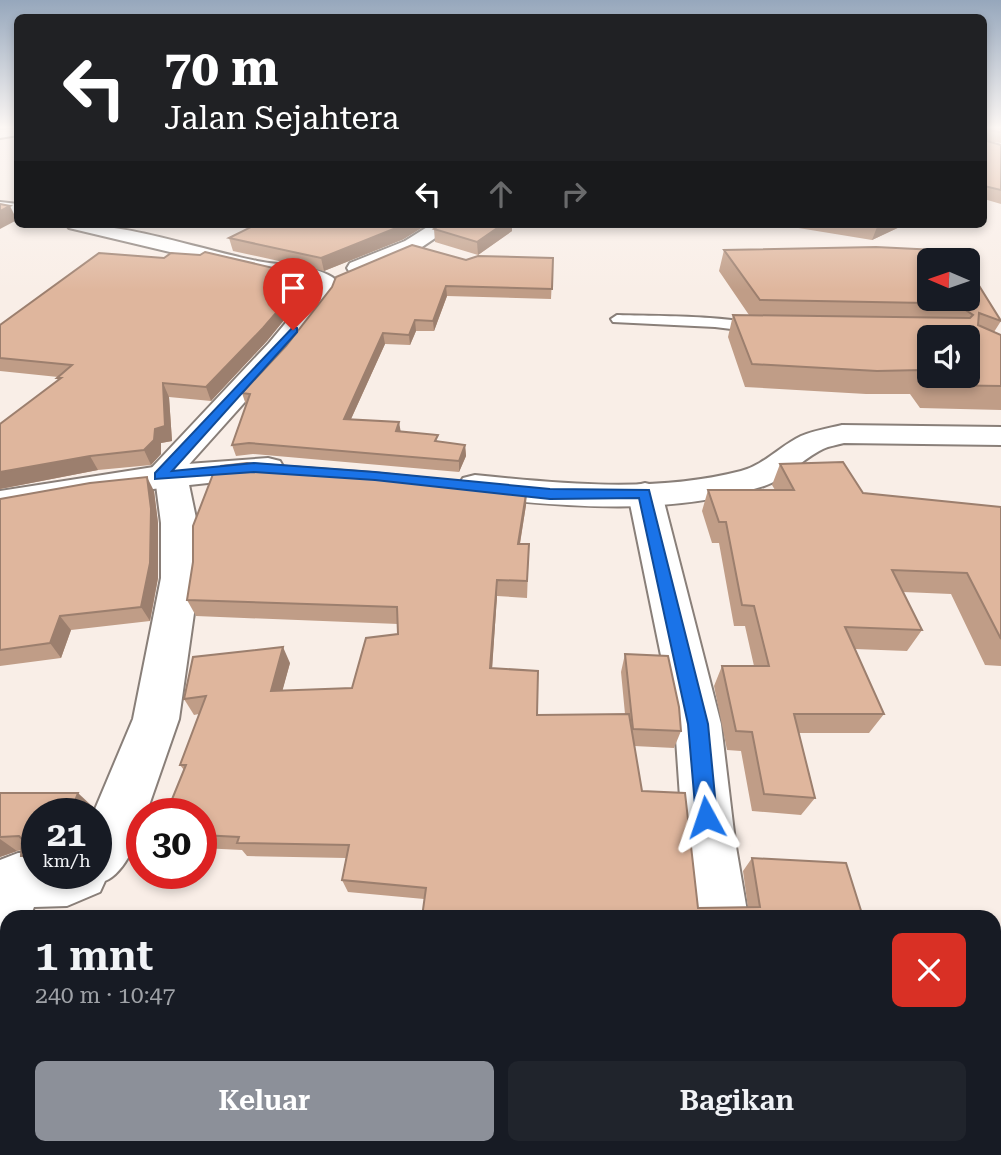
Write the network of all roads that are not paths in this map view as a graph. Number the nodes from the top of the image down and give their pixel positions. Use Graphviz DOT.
graph roads {
  1 [pos="93,228"];
  2 [pos="440,228"];
  3 [pos="412,245"];
  4 [pos="434,251"];
  5 [pos="326,282"];
  6 [pos="617,319"];
  7 [pos="768,331"];
  8 [pos="1001,436"];
  9 [pos="294,470"];
  10 [pos="166,476"];
  11 [pos="448,483"];
  12 [pos="645,494"];
  13 [pos="0,502"];
  14 [pos="112,832"];
  15 [pos="719,910"];
  1 -- 5 [label="street"];
  2 -- 3 [label="street"];
  3 -- 4 [label="street"];
  3 -- 5 [label="street"];
  5 -- 10 [label="street"];
  6 -- 7 [label="lane"];
  8 -- 12 [label="street"];
  9 -- 10 [label="street"];
  10 -- 13 [label="street"];
  10 -- 14 [label="street"];
  11 -- 12 [label="street"];
  12 -- 15 [label="street"];
}
